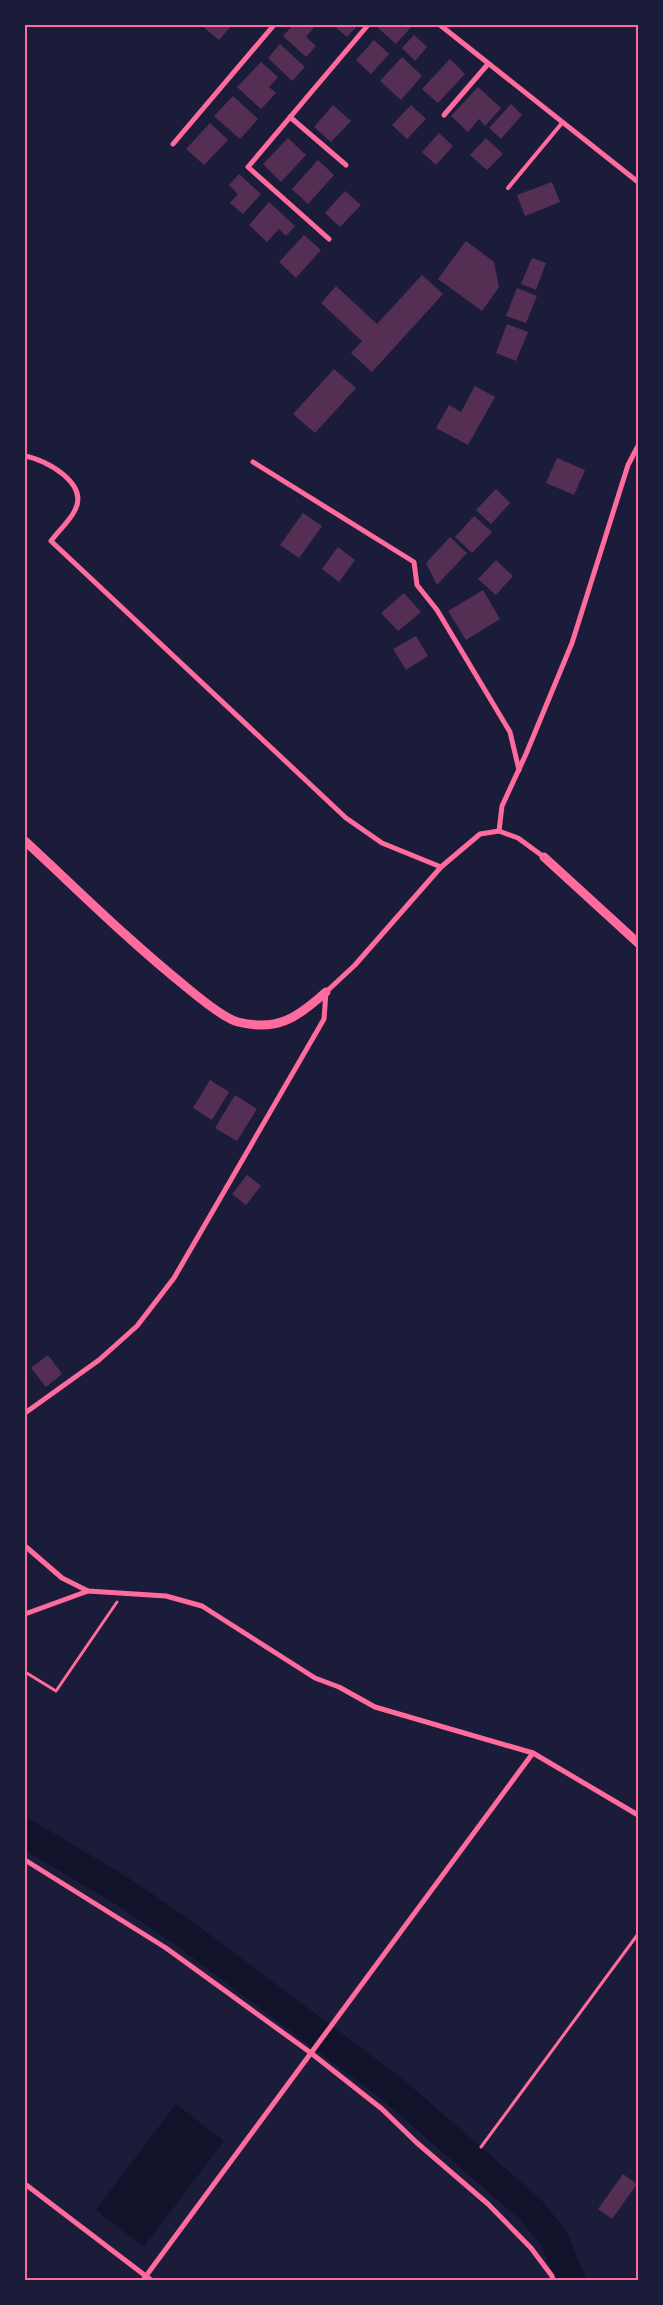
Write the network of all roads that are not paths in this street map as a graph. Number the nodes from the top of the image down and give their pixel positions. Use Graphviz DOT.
graph roads {
  1 [pos="274,25"];
  2 [pos="368,25"];
  3 [pos="440,25"];
  4 [pos="488,64"];
  5 [pos="444,114"];
  6 [pos="290,117"];
  7 [pos="562,123"];
  8 [pos="173,144"];
  9 [pos="346,165"];
  10 [pos="638,182"];
  11 [pos="508,188"];
  12 [pos="330,239"];
  13 [pos="638,446"];
  14 [pos="25,456"];
  15 [pos="253,462"];
  16 [pos="519,770"];
  17 [pos="499,831"];
  18 [pos="25,841"];
  19 [pos="544,857"];
  20 [pos="441,867"];
  21 [pos="638,943"];
  22 [pos="326,992"];
  23 [pos="25,1413"];
  24 [pos="25,1546"];
  25 [pos="88,1591"];
  26 [pos="25,1614"];
  27 [pos="533,1753"];
  28 [pos="638,1815"];
  29 [pos="25,1860"];
  30 [pos="310,2053"];
  31 [pos="25,2184"];
  32 [pos="145,2278"];
  33 [pos="151,2280"];
  34 [pos="552,2280"];
  1 -- 8 [label="street"];
  2 -- 6 [label="street"];
  3 -- 4 [label="street"];
  4 -- 5 [label="street"];
  4 -- 7 [label="street"];
  6 -- 9 [label="street"];
  6 -- 12 [label="street"];
  7 -- 10 [label="street"];
  7 -- 11 [label="lane"];
  13 -- 16 [label="street"];
  14 -- 20 [label="street"];
  15 -- 16 [label="street"];
  16 -- 17 [label="street"];
  17 -- 19 [label="street"];
  17 -- 20 [label="street"];
  18 -- 22 [label="street"];
  19 -- 21 [label="street"];
  20 -- 22 [label="street"];
  22 -- 23 [label="street"];
  24 -- 25 [label="street"];
  25 -- 26 [label="street"];
  25 -- 27 [label="street"];
  27 -- 28 [label="street"];
  27 -- 30 [label="street"];
  29 -- 30 [label="street"];
  30 -- 32 [label="street"];
  30 -- 34 [label="street"];
  31 -- 32 [label="street"];
  32 -- 33 [label="street"];
}
